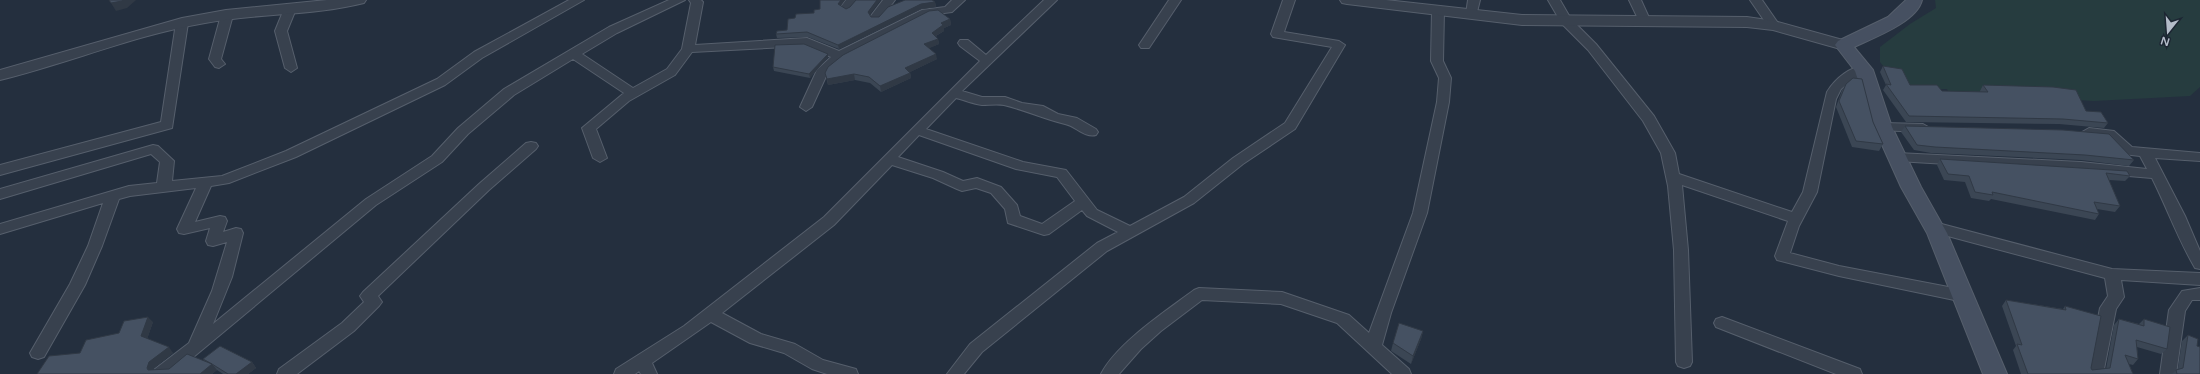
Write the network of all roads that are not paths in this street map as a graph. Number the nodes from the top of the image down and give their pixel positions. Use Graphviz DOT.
graph roads {
  1 [pos="360,0"];
  2 [pos="578,0"];
  3 [pos="679,0"];
  4 [pos="695,0"];
  5 [pos="889,0"];
  6 [pos="959,0"];
  7 [pos="1052,0"];
  8 [pos="1175,0"];
  9 [pos="1289,0"];
  10 [pos="1347,0"];
  11 [pos="1554,0"];
  12 [pos="1635,0"];
  13 [pos="1756,0"];
  14 [pos="1914,0"];
  15 [pos="1473,7"];
  16 [pos="290,9"];
  17 [pos="1438,10"];
  18 [pos="227,15"];
  19 [pos="876,17"];
  20 [pos="1566,21"];
  21 [pos="1645,22"];
  22 [pos="182,23"];
  23 [pos="1774,26"];
  24 [pos="964,43"];
  25 [pos="1145,45"];
  26 [pos="1844,45"];
  27 [pos="688,49"];
  28 [pos="573,53"];
  29 [pos="839,56"];
  30 [pos="987,61"];
  31 [pos="219,64"];
  32 [pos="291,68"];
  33 [pos="1864,70"];
  34 [pos="0,75"];
  35 [pos="633,93"];
  36 [pos="954,93"];
  37 [pos="806,107"];
  38 [pos="1883,127"];
  39 [pos="1936,129"];
  40 [pos="917,130"];
  41 [pos="2073,131"];
  42 [pos="1091,132"];
  43 [pos="531,146"];
  44 [pos="2145,152"];
  45 [pos="2200,157"];
  46 [pos="600,158"];
  47 [pos="1897,158"];
  48 [pos="889,159"];
  49 [pos="0,170"];
  50 [pos="2156,174"];
  51 [pos="1673,177"];
  52 [pos="206,182"];
  53 [pos="164,187"];
  54 [pos="0,194"];
  55 [pos="113,196"];
  56 [pos="1083,202"];
  57 [pos="1796,218"];
  58 [pos="1934,227"];
  59 [pos="0,229"];
  60 [pos="1130,232"];
  61 [pos="2200,264"];
  62 [pos="2112,274"];
  63 [pos="2200,279"];
  64 [pos="2200,294"];
  65 [pos="1964,296"];
  66 [pos="710,314"];
  67 [pos="1722,323"];
  68 [pos="195,348"];
  69 [pos="1373,348"];
  70 [pos="38,352"];
  71 [pos="1684,362"];
  72 [pos="646,367"];
  73 [pos="1399,372"];
  74 [pos="161,374"];
  75 [pos="285,374"];
  76 [pos="622,374"];
  77 [pos="850,374"];
  78 [pos="955,374"];
  79 [pos="1109,374"];
  80 [pos="1854,374"];
  81 [pos="1995,374"];
  82 [pos="2095,374"];
  83 [pos="2168,374"];
  1 -- 16 [label="street"];
  2 -- 52 [label="street"];
  3 -- 28 [label="street"];
  4 -- 27 [label="street"];
  5 -- 19 [label="street"];
  6 -- 29 [label="street"];
  7 -- 30 [label="street"];
  8 -- 25 [label="street"];
  9 -- 60 [label="street"];
  10 -- 17 [label="street"];
  11 -- 20 [label="street"];
  12 -- 21 [label="street"];
  13 -- 23 [label="street"];
  14 -- 26 [label="main road"];
  15 -- 17 [label="street"];
  15 -- 20 [label="street"];
  16 -- 18 [label="street"];
  16 -- 32 [label="street"];
  17 -- 69 [label="street"];
  18 -- 22 [label="street"];
  18 -- 31 [label="street"];
  20 -- 21 [label="street"];
  20 -- 51 [label="street"];
  21 -- 23 [label="street"];
  22 -- 34 [label="street"];
  22 -- 49 [label="street"];
  23 -- 26 [label="street"];
  24 -- 30 [label="street"];
  26 -- 33 [label="main road"];
  27 -- 29 [label="street"];
  27 -- 35 [label="street"];
  28 -- 35 [label="street"];
  28 -- 68 [label="street"];
  29 -- 37 [label="street"];
  30 -- 36 [label="street"];
  33 -- 38 [label="main road"];
  33 -- 57 [label="street"];
  35 -- 46 [label="street"];
  36 -- 40 [label="street"];
  36 -- 42 [label="street"];
  38 -- 39 [label="street"];
  38 -- 47 [label="main road"];
  40 -- 48 [label="street"];
  40 -- 56 [label="street"];
  41 -- 44 [label="street"];
  43 -- 75 [label="street"];
  44 -- 45 [label="street"];
  44 -- 50 [label="street"];
  47 -- 50 [label="street"];
  47 -- 58 [label="main road"];
  48 -- 56 [label="street"];
  48 -- 66 [label="street"];
  50 -- 61 [label="street"];
  51 -- 57 [label="street"];
  51 -- 71 [label="street"];
  52 -- 53 [label="street"];
  52 -- 68 [label="street"];
  53 -- 54 [label="street"];
  53 -- 55 [label="street"];
  55 -- 59 [label="street"];
  55 -- 70 [label="street"];
  56 -- 60 [label="street"];
  57 -- 65 [label="street"];
  58 -- 62 [label="street"];
  58 -- 65 [label="main road"];
  60 -- 78 [label="street"];
  62 -- 63 [label="street"];
  62 -- 82 [label="street"];
  64 -- 83 [label="street"];
  65 -- 81 [label="main road"];
  66 -- 72 [label="street"];
  66 -- 77 [label="street"];
  67 -- 80 [label="street"];
  68 -- 74 [label="street"];
  69 -- 73 [label="street"];
  69 -- 79 [label="street"];
  72 -- 76 [label="street"];
}
